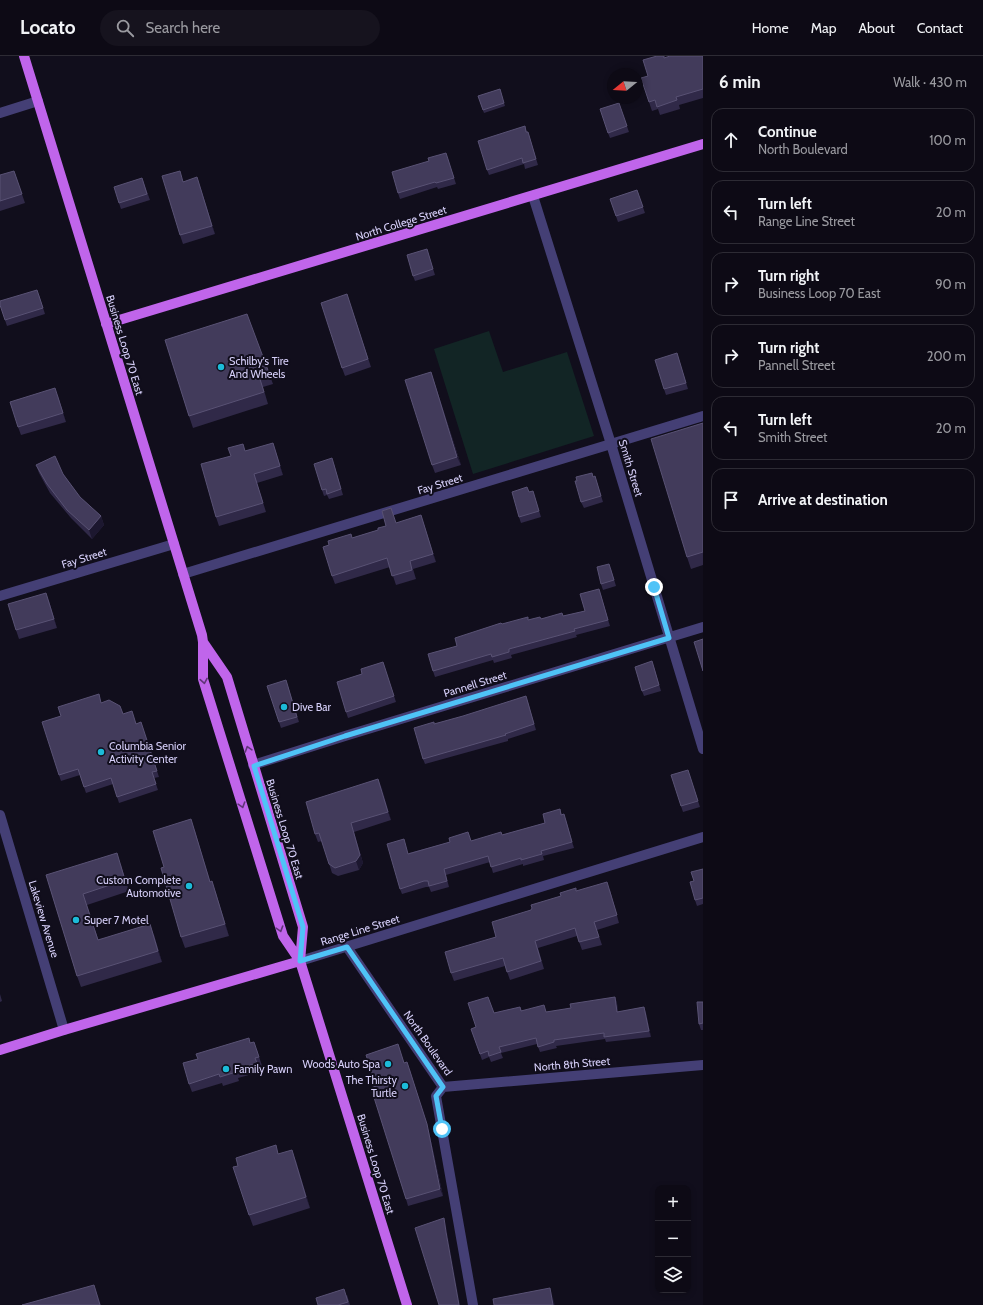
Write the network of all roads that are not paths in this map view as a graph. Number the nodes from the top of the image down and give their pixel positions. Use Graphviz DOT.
graph roads {
  1 [pos="24,56"];
  2 [pos="38,101"];
  3 [pos="0,113"];
  4 [pos="703,144"];
  5 [pos="533,196"];
  6 [pos="106,324"];
  7 [pos="703,416"];
  8 [pos="611,444"];
  9 [pos="174,544"];
  10 [pos="183,574"];
  11 [pos="0,596"];
  12 [pos="703,627"];
  13 [pos="669,638"];
  14 [pos="204,642"];
  15 [pos="703,749"];
  16 [pos="254,766"];
  17 [pos="0,815"];
  18 [pos="703,837"];
  19 [pos="347,947"];
  20 [pos="300,961"];
  21 [pos="64,1030"];
  22 [pos="0,1050"];
  23 [pos="703,1065"];
  24 [pos="443,1087"];
  25 [pos="407,1305"];
  26 [pos="473,1305"];
  1 -- 2 [label="main road, Business Loop 70 East"];
  2 -- 3 [label="street"];
  2 -- 6 [label="main road, Business Loop 70 East"];
  4 -- 5 [label="main road, North College Street"];
  5 -- 6 [label="main road, North College Street"];
  5 -- 8 [label="street, Smith Street"];
  6 -- 9 [label="main road, Business Loop 70 East"];
  7 -- 8 [label="street, Fay Street"];
  8 -- 10 [label="street, Fay Street"];
  8 -- 13 [label="street, Smith Street"];
  9 -- 10 [label="main road, Business Loop 70 East"];
  9 -- 11 [label="street, Fay Street"];
  10 -- 14 [label="main road, Business Loop 70 East"];
  12 -- 13 [label="street, Pannell Street"];
  13 -- 15 [label="street, Smith Street"];
  13 -- 16 [label="street, Pannell Street"];
  16 -- 14 [label="main road, Business Loop 70 East, one-way"];
  14 -- 20 [label="main road, Business Loop 70 East, one-way"];
  16 -- 20 [label="main road, Business Loop 70 East"];
  17 -- 21 [label="street, Lakeview Avenue"];
  18 -- 19 [label="street, Range Line Street"];
  19 -- 20 [label="street, Range Line Street"];
  19 -- 24 [label="street, North Boulevard"];
  20 -- 21 [label="main road, Range Line Street"];
  20 -- 25 [label="main road, Business Loop 70 East"];
  21 -- 22 [label="main road, Range Line Street"];
  23 -- 24 [label="street, North 8th Street"];
  24 -- 26 [label="street, North Boulevard"];
}
